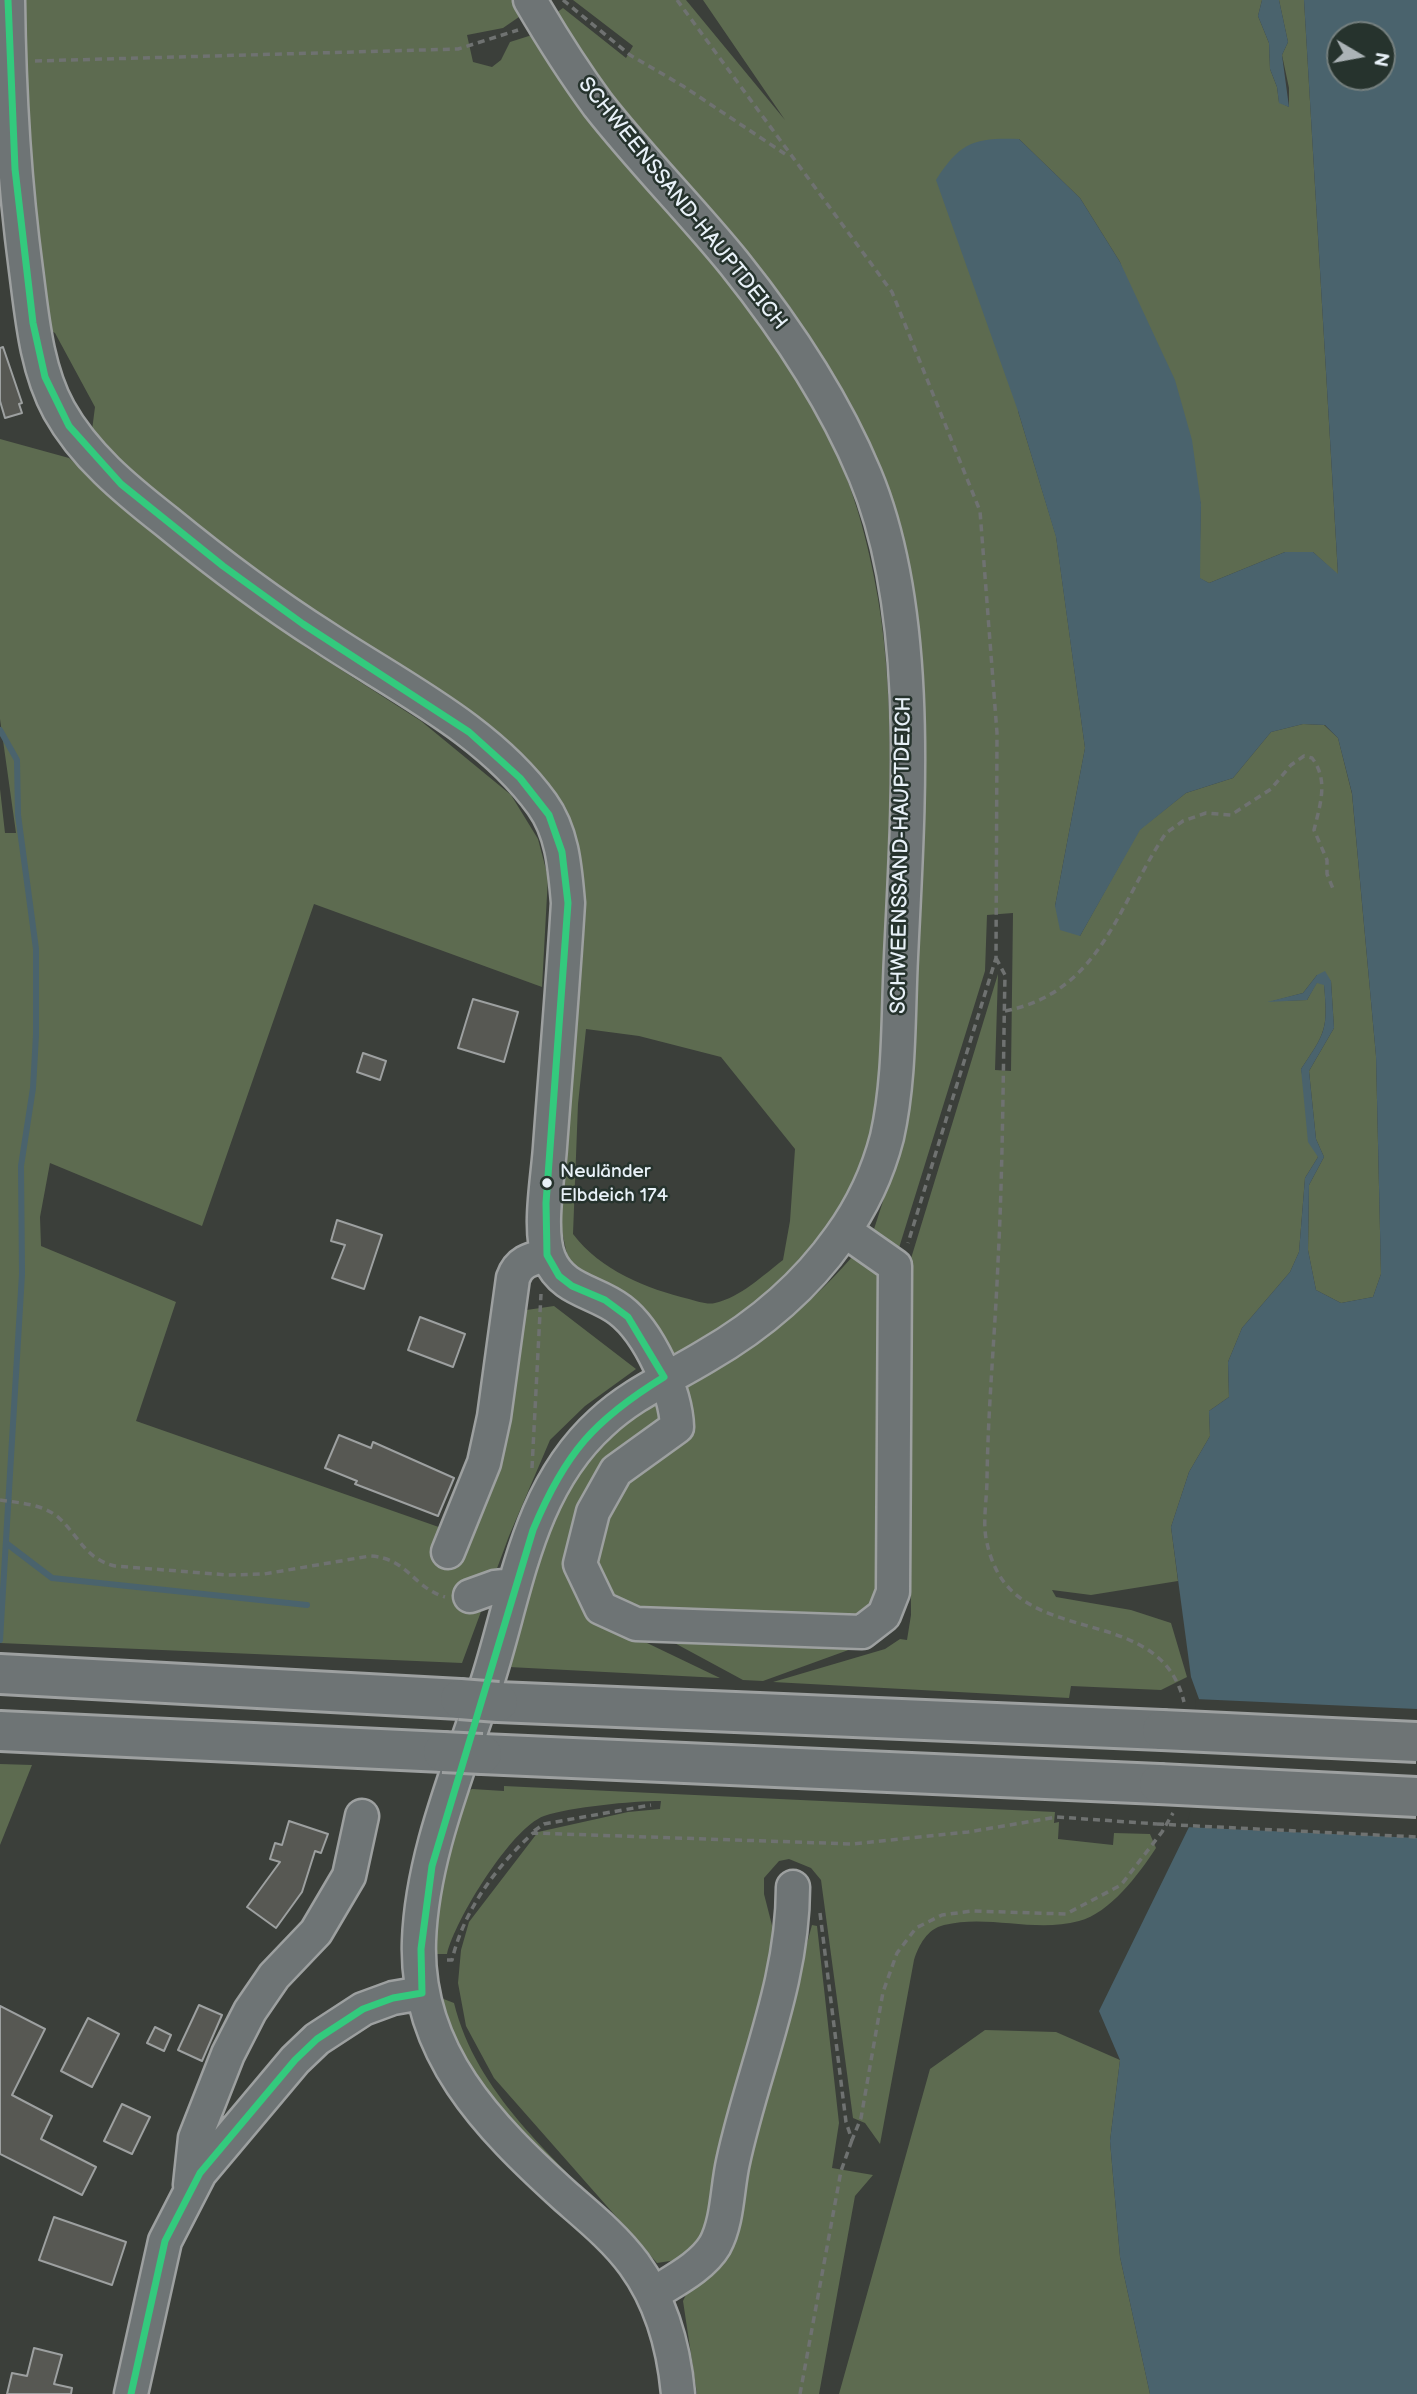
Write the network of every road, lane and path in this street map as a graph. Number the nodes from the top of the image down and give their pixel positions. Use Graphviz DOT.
graph roads {
  1 [pos="8,0"];
  2 [pos="677,0"];
  3 [pos="544,5"];
  4 [pos="9,62"];
  5 [pos="790,158"];
  6 [pos="1334,891"];
  7 [pos="996,958"];
  8 [pos="1005,1011"];
  9 [pos="845,1231"];
  10 [pos="547,1255"];
  11 [pos="895,1266"];
  12 [pos="664,1377"];
  13 [pos="531,1477"];
  14 [pos="0,1500"];
  15 [pos="448,1552"];
  16 [pos="514,1585"];
  17 [pos="470,1596"];
  18 [pos="1,1674"];
  19 [pos="496,1683"];
  20 [pos="1173,1722"];
  21 [pos="0,1731"];
  22 [pos="1417,1742"];
  23 [pos="1168,1792"];
  24 [pos="1417,1797"];
  25 [pos="651,1805"];
  26 [pos="362,1816"];
  27 [pos="533,1833"];
  28 [pos="1417,1837"];
  29 [pos="793,1887"];
  30 [pos="419,1961"];
  31 [pos="422,1993"];
  32 [pos="852,2140"];
  33 [pos="189,2192"];
  34 [pos="653,2294"];
  35 [pos="131,2394"];
  36 [pos="678,2394"];
  37 [pos="800,2394"];
  1 -- 4 [label="street"];
  2 -- 5 [label="path"];
  3 -- 4 [label="path"];
  3 -- 5 [label="path"];
  3 -- 9 [label="street, SCHWEENSSAND-HAUPTDEICH"];
  4 -- 10 [label="street"];
  5 -- 7 [label="path"];
  6 -- 8 [label="path"];
  7 -- 8 [label="path"];
  7 -- 11 [label="path"];
  8 -- 20 [label="path"];
  9 -- 11 [label="street"];
  9 -- 12 [label="street, SCHWEENSSAND-HAUPTDEICH"];
  10 -- 12 [label="street"];
  10 -- 13 [label="path"];
  10 -- 15 [label="street"];
  11 -- 12 [label="street"];
  12 -- 16 [label="street, SCHWEENSSAND-HAUPTDEICH"];
  14 -- 17 [label="path"];
  16 -- 17 [label="street"];
  16 -- 19 [label="street, SCHWEENSSAND-HAUPTDEICH"];
  18 -- 19 [label="highway, bridge"];
  19 -- 20 [label="highway"];
  19 -- 30 [label="street, SCHWEENSSAND-HAUPTDEICH"];
  20 -- 22 [label="highway, bridge"];
  21 -- 23 [label="highway, bridge"];
  23 -- 24 [label="highway, bridge"];
  23 -- 32 [label="path"];
  25 -- 27 [label="path"];
  26 -- 33 [label="street"];
  27 -- 28 [label="path, bridge"];
  27 -- 30 [label="path"];
  29 -- 32 [label="path"];
  29 -- 34 [label="street"];
  30 -- 31 [label="street, SCHWEENSSAND-HAUPTDEICH"];
  31 -- 33 [label="street"];
  31 -- 34 [label="street, SCHWEENSSAND-HAUPTDEICH"];
  32 -- 37 [label="path"];
  33 -- 35 [label="street"];
  34 -- 36 [label="street, SCHWEENSSAND-HAUPTDEICH"];
}
